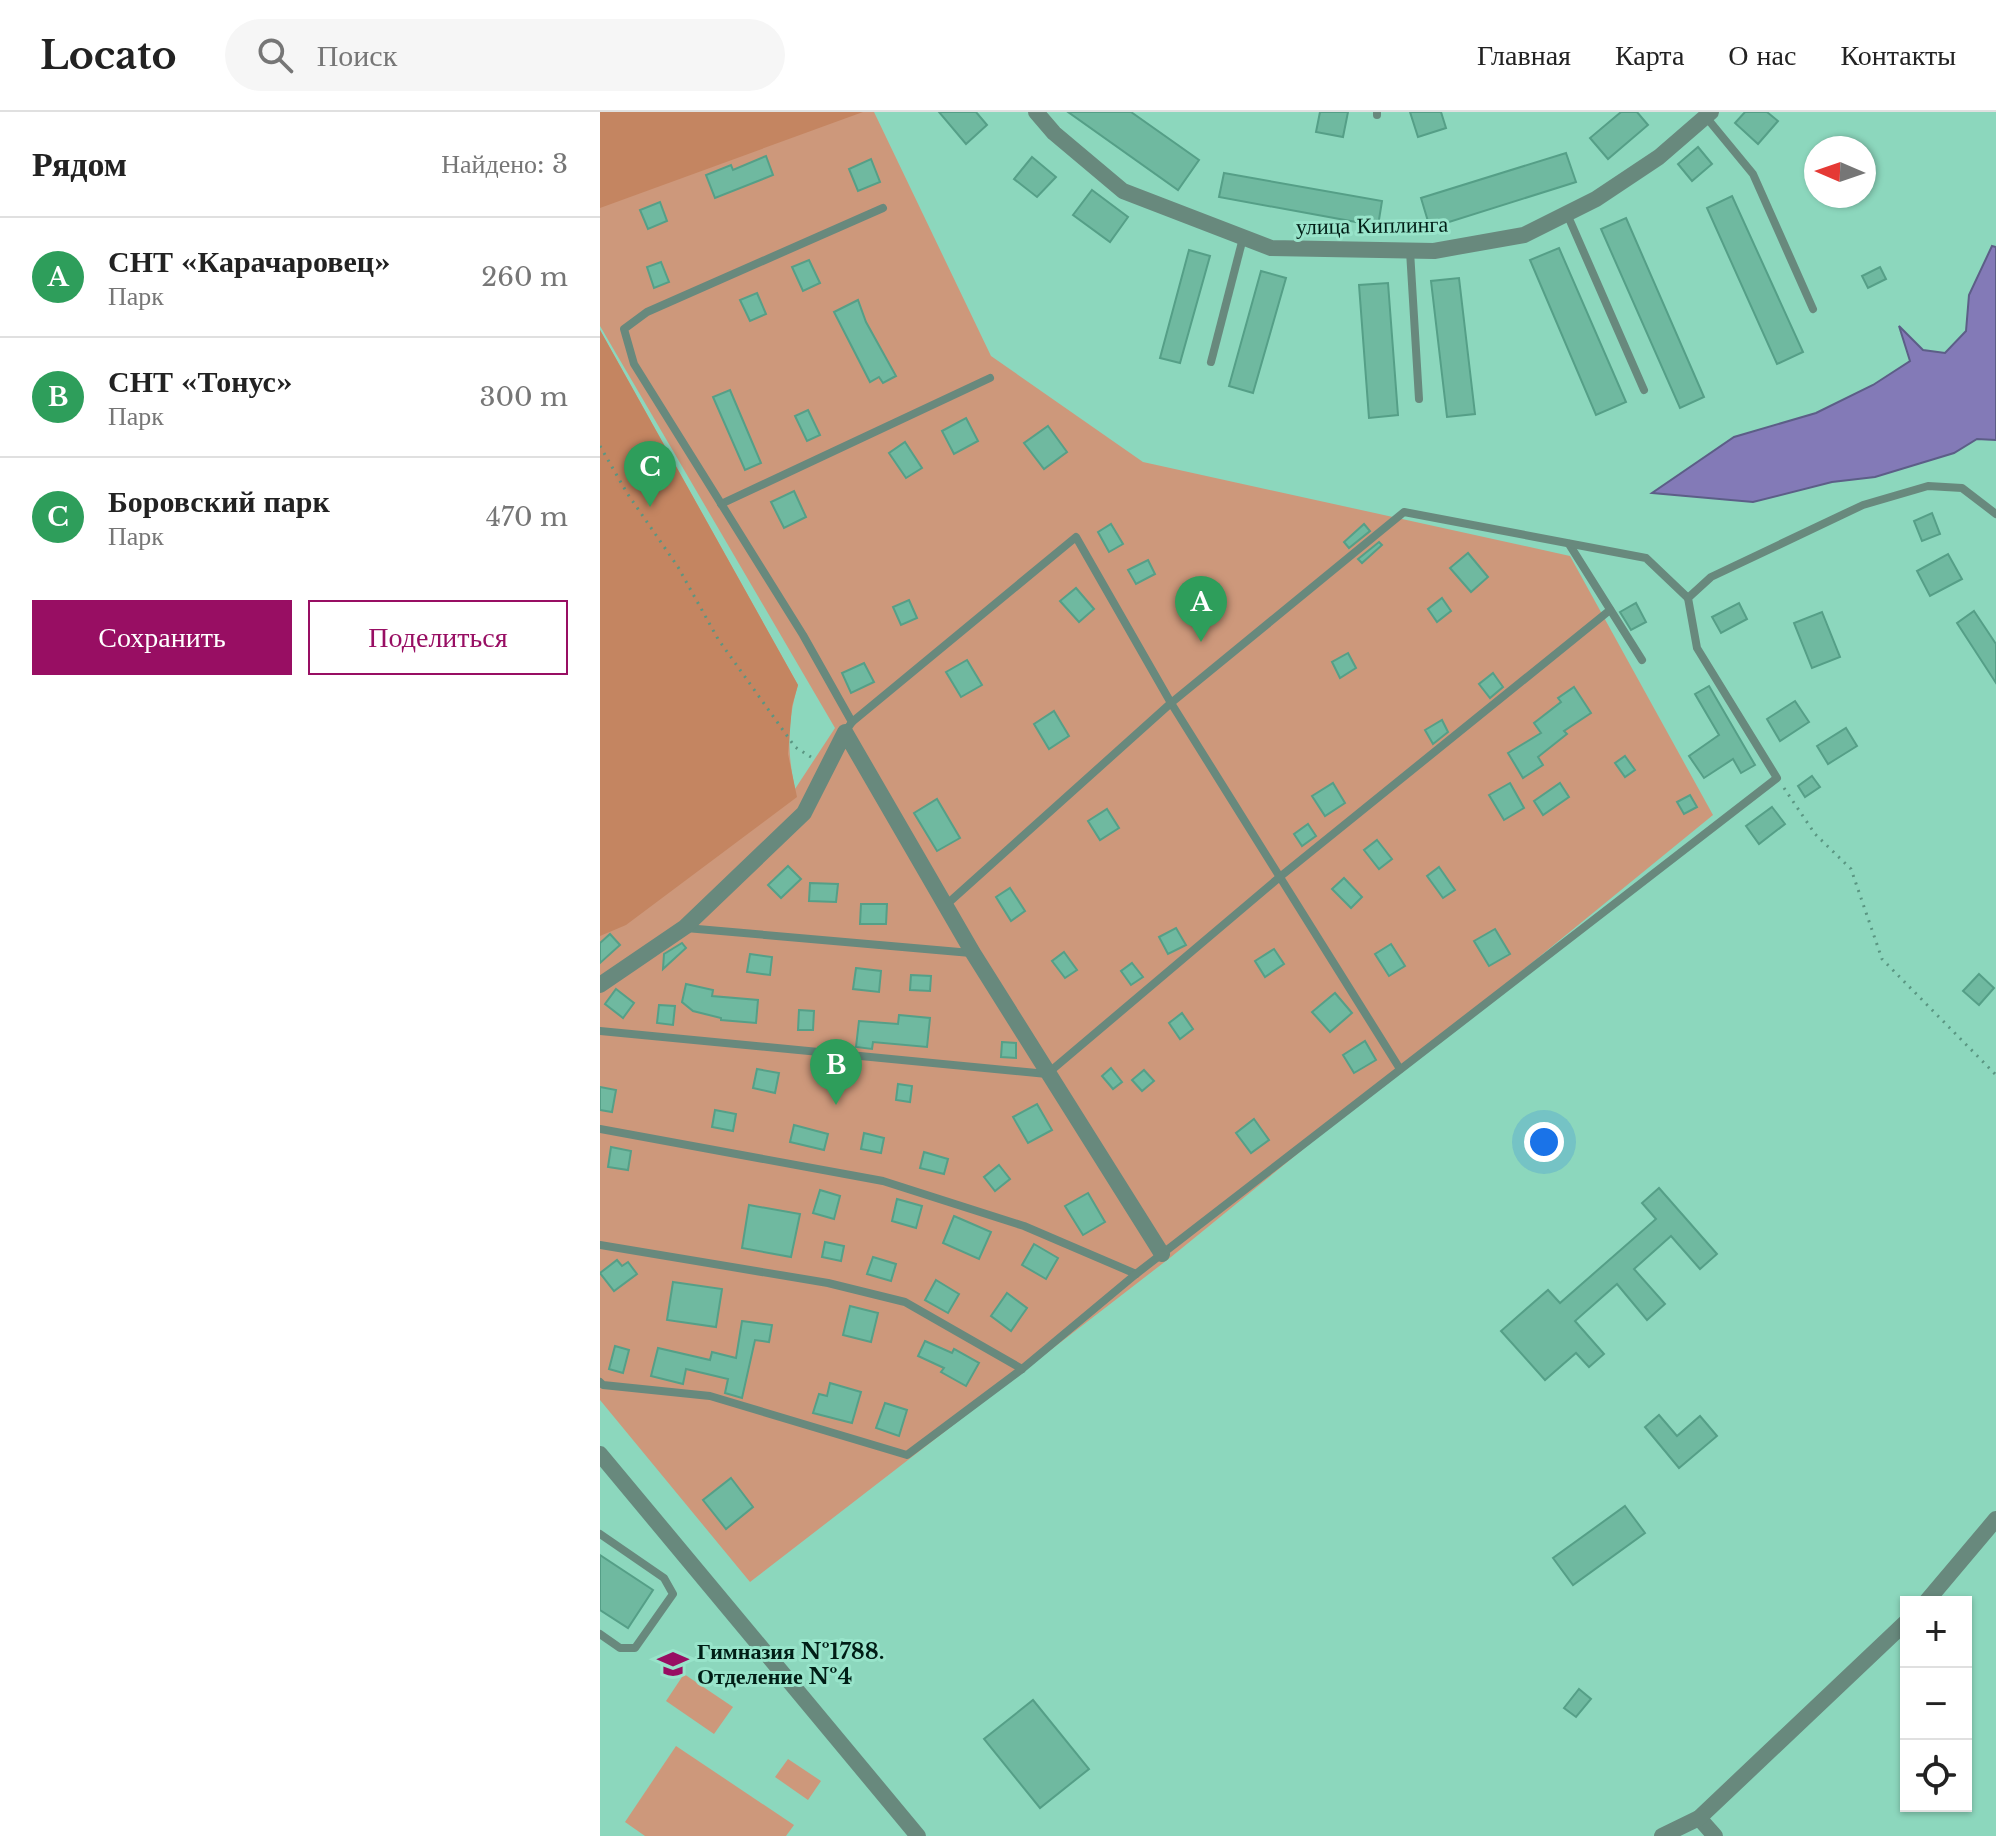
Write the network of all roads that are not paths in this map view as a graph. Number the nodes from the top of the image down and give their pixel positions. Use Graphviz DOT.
graph roads {
  1 [pos="1036,112"];
  2 [pos="1708,114"];
  3 [pos="883,208"];
  4 [pos="1567,214"];
  5 [pos="1243,238"];
  6 [pos="1410,250"];
  7 [pos="1813,309"];
  8 [pos="1211,362"];
  9 [pos="990,378"];
  10 [pos="1644,390"];
  11 [pos="1419,399"];
  12 [pos="721,504"];
  13 [pos="1996,514"];
  14 [pos="1569,544"];
  15 [pos="1688,598"];
  16 [pos="1610,610"];
  17 [pos="1642,660"];
  18 [pos="1171,703"];
  19 [pos="848,727"];
  20 [pos="1281,876"];
  21 [pos="946,905"];
  22 [pos="685,927"];
  23 [pos="973,953"];
  24 [pos="600,985"];
  25 [pos="600,1031"];
  26 [pos="1400,1069"];
  27 [pos="1047,1074"];
  28 [pos="600,1129"];
  29 [pos="600,1245"];
  30 [pos="1162,1254"];
  31 [pos="1136,1274"];
  32 [pos="1022,1369"];
  33 [pos="600,1382"];
  34 [pos="600,1454"];
  35 [pos="1996,1519"];
  36 [pos="600,1534"];
  37 [pos="1931,1596"];
  38 [pos="1900,1628"];
  39 [pos="600,1634"];
  40 [pos="1699,1818"];
  41 [pos="918,1836"];
  42 [pos="1662,1836"];
  43 [pos="1715,1836"];
  1 -- 5 [label="street, улица Киплинга"];
  2 -- 4 [label="street, улица Киплинга"];
  2 -- 7 [label="lane"];
  3 -- 12 [label="lane"];
  4 -- 6 [label="street, улица Киплинга"];
  4 -- 10 [label="lane"];
  5 -- 6 [label="street, улица Киплинга"];
  5 -- 8 [label="lane"];
  6 -- 11 [label="lane"];
  9 -- 12 [label="lane"];
  12 -- 19 [label="lane"];
  13 -- 15 [label="lane"];
  14 -- 15 [label="lane"];
  14 -- 16 [label="lane"];
  14 -- 18 [label="lane"];
  15 -- 26 [label="lane"];
  16 -- 17 [label="lane"];
  16 -- 20 [label="lane"];
  18 -- 19 [label="lane"];
  18 -- 20 [label="lane"];
  18 -- 21 [label="lane"];
  19 -- 21 [label="street"];
  19 -- 22 [label="street"];
  20 -- 26 [label="lane"];
  20 -- 27 [label="lane"];
  21 -- 23 [label="street"];
  22 -- 23 [label="lane"];
  22 -- 24 [label="street"];
  23 -- 27 [label="street"];
  25 -- 27 [label="lane"];
  26 -- 30 [label="lane"];
  27 -- 30 [label="street"];
  28 -- 31 [label="lane"];
  29 -- 32 [label="lane"];
  30 -- 31 [label="lane"];
  31 -- 32 [label="lane"];
  32 -- 33 [label="lane"];
  34 -- 41 [label="street"];
  35 -- 37 [label="street"];
  36 -- 39 [label="lane"];
  38 -- 40 [label="street"];
  40 -- 42 [label="street"];
  40 -- 43 [label="street"];
}
